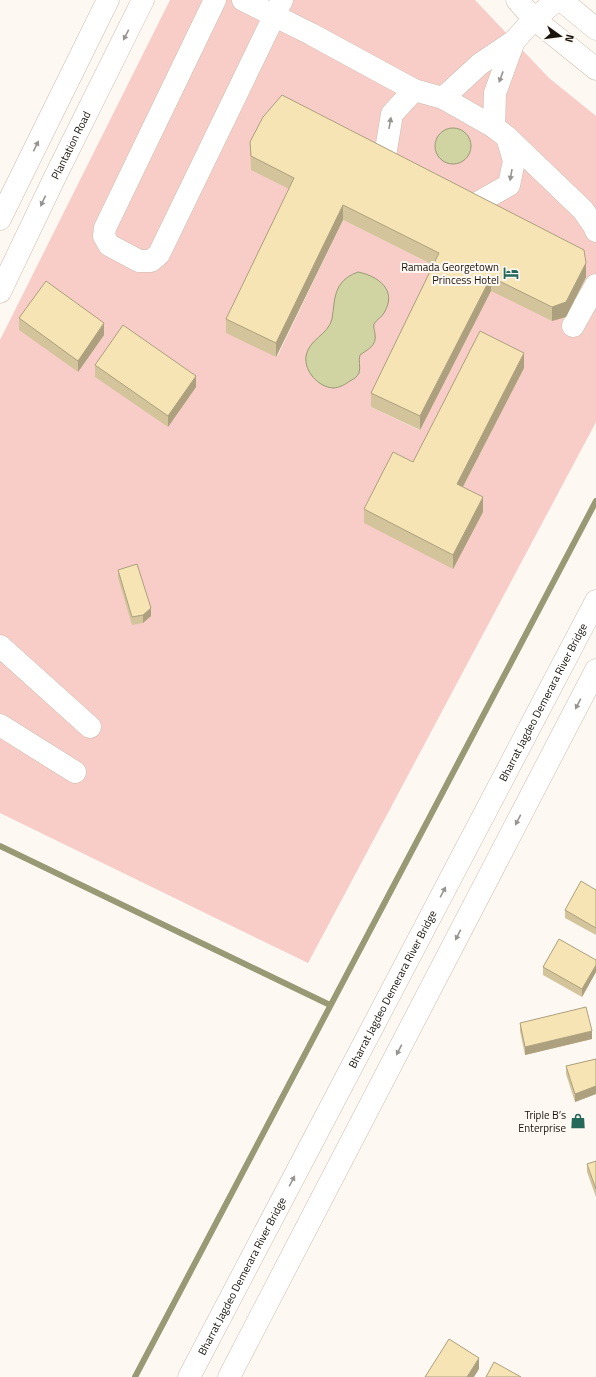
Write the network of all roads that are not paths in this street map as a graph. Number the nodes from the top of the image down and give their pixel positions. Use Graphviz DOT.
graph roads {
  1 [pos="108,0"];
  2 [pos="143,0"];
  3 [pos="215,0"];
  4 [pos="243,0"];
  5 [pos="517,0"];
  6 [pos="556,0"];
  7 [pos="561,0"];
  8 [pos="278,8"];
  9 [pos="534,19"];
  10 [pos="596,29"];
  11 [pos="514,41"];
  12 [pos="596,70"];
  13 [pos="414,90"];
  14 [pos="443,98"];
  15 [pos="500,132"];
  16 [pos="384,162"];
  17 [pos="472,206"];
  18 [pos="0,219"];
  19 [pos="596,230"];
  20 [pos="596,285"];
  21 [pos="0,292"];
  22 [pos="573,326"];
  23 [pos="596,601"];
  24 [pos="0,646"];
  25 [pos="596,670"];
  26 [pos="0,725"];
  27 [pos="90,727"];
  28 [pos="75,772"];
  29 [pos="190,1377"];
  30 [pos="229,1377"];
  18 -- 1 [label="main road, one-way"];
  2 -- 21 [label="main road, Plantation Road, one-way"];
  3 -- 8 [label="main road"];
  4 -- 8 [label="main road"];
  5 -- 9 [label="main road"];
  6 -- 9 [label="main road"];
  7 -- 10 [label="main road"];
  8 -- 13 [label="main road"];
  9 -- 11 [label="main road"];
  9 -- 12 [label="main road"];
  11 -- 14 [label="main road"];
  11 -- 15 [label="main road, one-way"];
  13 -- 14 [label="main road"];
  16 -- 13 [label="main road, one-way"];
  14 -- 15 [label="main road"];
  15 -- 17 [label="main road, one-way"];
  15 -- 19 [label="main road"];
  20 -- 22 [label="main road"];
  29 -- 23 [label="main road, Bharrat Jagdeo Demerara River Bridge, one-way"];
  24 -- 27 [label="main road"];
  25 -- 30 [label="main road, one-way"];
  26 -- 28 [label="main road"];
}
